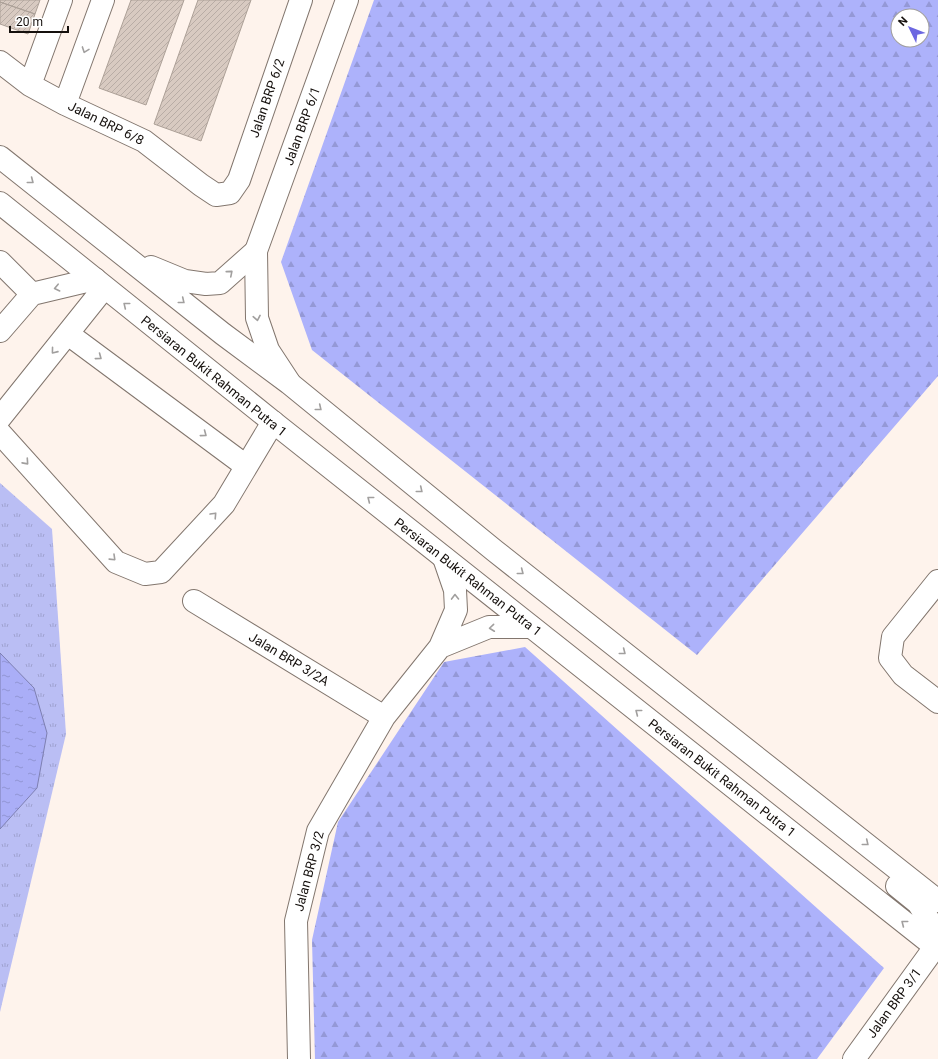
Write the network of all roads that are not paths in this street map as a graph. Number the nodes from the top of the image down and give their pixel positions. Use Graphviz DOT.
graph roads {
  1 [pos="61,0"];
  2 [pos="103,0"];
  3 [pos="301,0"];
  4 [pos="347,0"];
  5 [pos="0,62"];
  6 [pos="30,85"];
  7 [pos="65,104"];
  8 [pos="0,157"];
  9 [pos="230,194"];
  10 [pos="3,211"];
  11 [pos="256,251"];
  12 [pos="129,259"];
  13 [pos="0,262"];
  14 [pos="100,284"];
  15 [pos="32,294"];
  16 [pos="0,331"];
  17 [pos="68,334"];
  18 [pos="289,383"];
  19 [pos="0,418"];
  20 [pos="273,422"];
  21 [pos="0,433"];
  22 [pos="246,466"];
  23 [pos="444,558"];
  24 [pos="938,581"];
  25 [pos="194,601"];
  26 [pos="531,627"];
  27 [pos="440,647"];
  28 [pos="938,702"];
  29 [pos="384,717"];
  30 [pos="825,810"];
  31 [pos="938,901"];
  32 [pos="937,948"];
  33 [pos="300,1059"];
  34 [pos="854,1059"];
  1 -- 6 [label="main road"];
  2 -- 7 [label="main road, one-way"];
  3 -- 9 [label="main road, Jalan BRP 6/2"];
  4 -- 11 [label="main road, Jalan BRP 6/1"];
  5 -- 6 [label="main road, Jalan BRP 6/8"];
  6 -- 7 [label="main road, Jalan BRP 6/8"];
  7 -- 9 [label="main road, Jalan BRP 6/8"];
  8 -- 12 [label="main road, one-way"];
  10 -- 14 [label="main road, Persiaran Bukit Rahman Putra 1"];
  12 -- 11 [label="main road, one-way"];
  11 -- 18 [label="main road, one-way"];
  12 -- 18 [label="main road, one-way"];
  13 -- 15 [label="main road"];
  14 -- 15 [label="main road, one-way"];
  14 -- 17 [label="main road"];
  20 -- 14 [label="main road, Persiaran Bukit Rahman Putra 1, one-way"];
  15 -- 16 [label="main road"];
  17 -- 19 [label="main road, one-way"];
  17 -- 22 [label="main road, one-way"];
  18 -- 30 [label="main road, one-way"];
  20 -- 22 [label="main road"];
  23 -- 20 [label="main road, Persiaran Bukit Rahman Putra 1, one-way"];
  21 -- 22 [label="main road, one-way"];
  23 -- 26 [label="main road, Persiaran Bukit Rahman Putra 1"];
  27 -- 23 [label="main road, Jalan BRP 3/2, one-way"];
  24 -- 28 [label="main road"];
  25 -- 29 [label="main road, Jalan BRP 3/2A"];
  26 -- 27 [label="main road, Jalan BRP 3/2, one-way"];
  32 -- 26 [label="main road, Persiaran Bukit Rahman Putra 1, one-way"];
  27 -- 29 [label="main road, Jalan BRP 3/2"];
  29 -- 33 [label="main road, Jalan BRP 3/2"];
  30 -- 31 [label="main road, one-way"];
  30 -- 32 [label="main road"];
  32 -- 34 [label="main road, Jalan BRP 3/1"];
}
